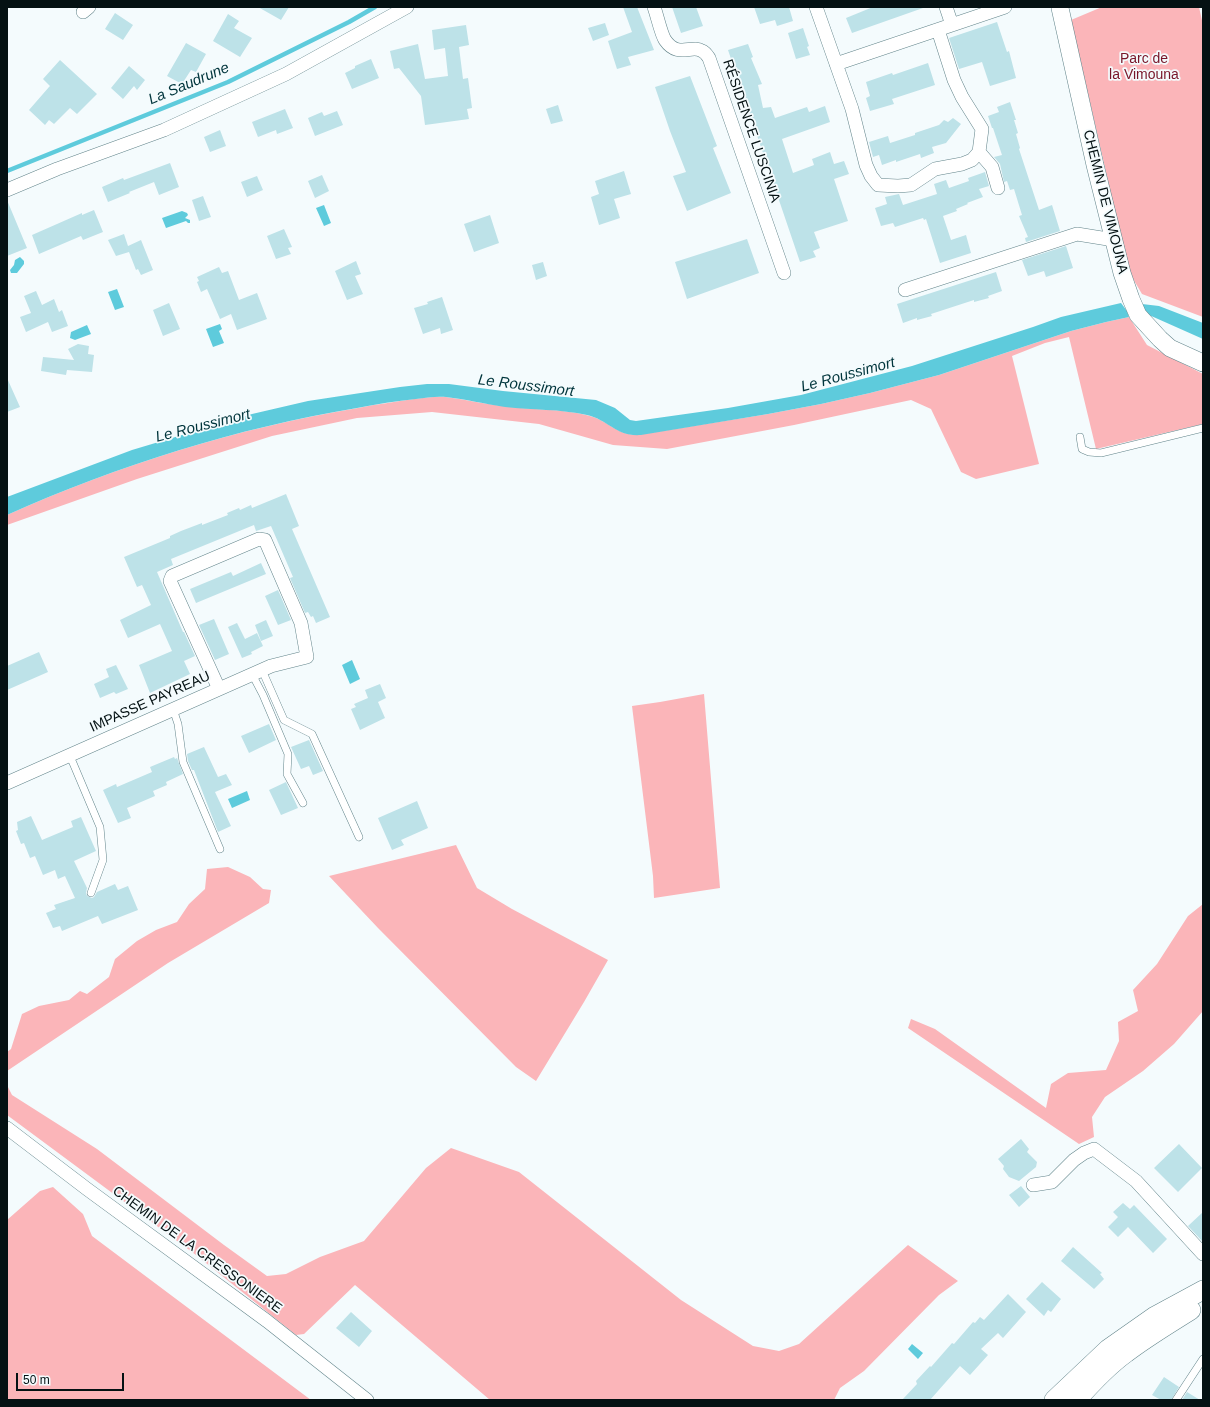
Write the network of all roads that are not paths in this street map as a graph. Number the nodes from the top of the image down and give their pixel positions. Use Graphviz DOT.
graph roads {
  1 [pos="407,7"];
  2 [pos="654,7"];
  3 [pos="816,7"];
  4 [pos="946,7"];
  5 [pos="1005,7"];
  6 [pos="1059,7"];
  7 [pos="952,25"];
  8 [pos="938,30"];
  9 [pos="836,64"];
  10 [pos="979,152"];
  11 [pos="998,188"];
  12 [pos="7,190"];
  13 [pos="1114,240"];
  14 [pos="784,273"];
  15 [pos="905,290"];
  16 [pos="1203,363"];
  17 [pos="1203,428"];
  18 [pos="1080,437"];
  19 [pos="257,672"];
  20 [pos="219,689"];
  21 [pos="173,709"];
  22 [pos="69,755"];
  23 [pos="7,783"];
  24 [pos="303,803"];
  25 [pos="359,838"];
  26 [pos="220,849"];
  27 [pos="91,893"];
  28 [pos="7,1128"];
  29 [pos="1033,1185"];
  30 [pos="1203,1254"];
  31 [pos="1203,1290"];
  32 [pos="1203,1303"];
  33 [pos="1203,1360"];
  34 [pos="367,1400"];
  35 [pos="1054,1400"];
  36 [pos="1077,1400"];
  37 [pos="1176,1400"];
  1 -- 12 [label="street"];
  2 -- 14 [label="street, RÉSIDENCE LUSCINIA"];
  3 -- 9 [label="street"];
  4 -- 7 [label="street"];
  5 -- 7 [label="street"];
  6 -- 13 [label="street, CHEMIN DE VIMOUNA"];
  7 -- 8 [label="street"];
  8 -- 9 [label="street"];
  8 -- 10 [label="street"];
  9 -- 10 [label="street"];
  10 -- 11 [label="street"];
  13 -- 15 [label="street"];
  13 -- 16 [label="street, CHEMIN DE VIMOUNA"];
  17 -- 18 [label="lane"];
  19 -- 20 [label="street, IMPASSE PAYREAU"];
  19 -- 20 [label="street, IMPASSE PAYREAU"];
  19 -- 24 [label="lane"];
  19 -- 25 [label="lane"];
  20 -- 21 [label="street, IMPASSE PAYREAU"];
  21 -- 22 [label="street, IMPASSE PAYREAU"];
  21 -- 26 [label="lane"];
  22 -- 23 [label="street, IMPASSE PAYREAU"];
  22 -- 27 [label="lane"];
  28 -- 34 [label="street, CHEMIN DE LA CRESSONIERE"];
  29 -- 30 [label="street"];
  31 -- 35 [label="main road"];
  32 -- 36 [label="main road"];
  33 -- 37 [label="lane"];
}
